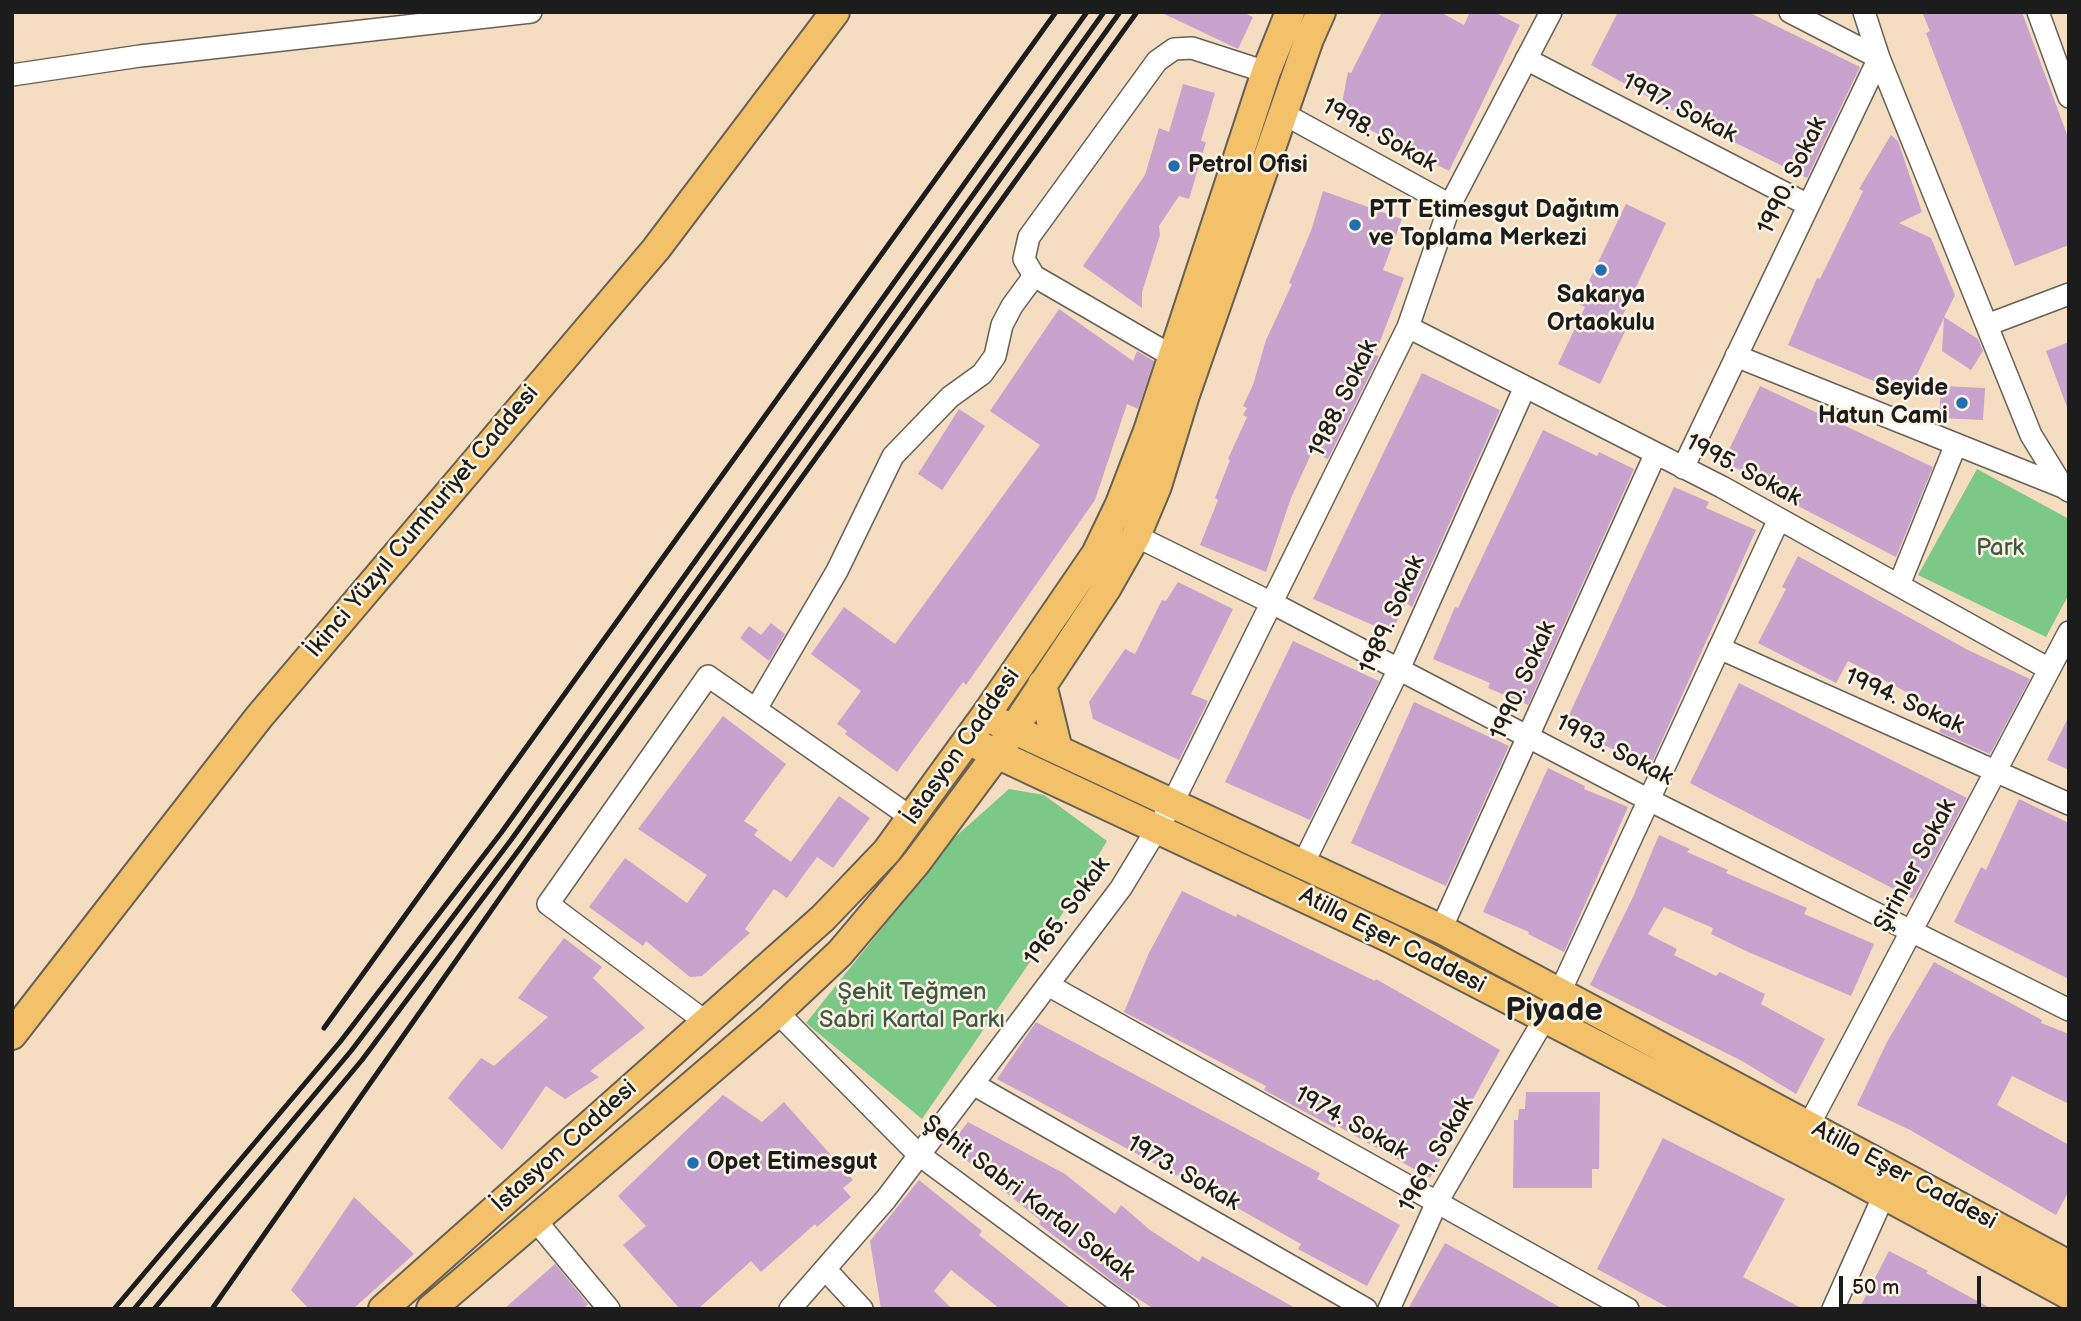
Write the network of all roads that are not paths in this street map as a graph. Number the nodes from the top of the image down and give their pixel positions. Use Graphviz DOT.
graph roads {
  1 [pos="531,12"];
  2 [pos="835,12"];
  3 [pos="1290,12"];
  4 [pos="1321,12"];
  5 [pos="1551,12"];
  6 [pos="1790,12"];
  7 [pos="1864,12"];
  8 [pos="2038,12"];
  9 [pos="1879,58"];
  10 [pos="1527,59"];
  11 [pos="1266,72"];
  12 [pos="12,75"];
  13 [pos="2069,97"];
  14 [pos="1284,114"];
  15 [pos="1450,205"];
  16 [pos="1808,205"];
  17 [pos="1034,276"];
  18 [pos="2069,294"];
  19 [pos="1986,325"];
  20 [pos="1408,327"];
  21 [pos="1172,356"];
  22 [pos="1736,356"];
  23 [pos="1525,387"];
  24 [pos="1956,444"];
  25 [pos="1655,455"];
  26 [pos="1683,468"];
  27 [pos="2066,489"];
  28 [pos="1779,519"];
  29 [pos="1136,537"];
  30 [pos="1899,585"];
  31 [pos="1272,603"];
  32 [pos="2069,632"];
  33 [pos="1719,648"];
  34 [pos="1399,669"];
  35 [pos="2049,669"];
  36 [pos="1042,684"];
  37 [pos="756,709"];
  38 [pos="985,716"];
  39 [pos="1013,729"];
  40 [pos="1528,737"];
  41 [pos="968,740"];
  42 [pos="1058,750"];
  43 [pos="997,754"];
  44 [pos="1996,771"];
  45 [pos="1649,800"];
  46 [pos="1172,804"];
  47 [pos="2069,804"];
  48 [pos="912,818"];
  49 [pos="1156,830"];
  50 [pos="1304,862"];
  51 [pos="1441,929"];
  52 [pos="1911,931"];
  53 [pos="1048,985"];
  54 [pos="1559,994"];
  55 [pos="2069,1010"];
  56 [pos="777,1012"];
  57 [pos="1544,1019"];
  58 [pos="706,1022"];
  59 [pos="12,1035"];
  60 [pos="973,1084"];
  61 [pos="1809,1125"];
  62 [pos="918,1154"];
  63 [pos="1884,1195"];
  64 [pos="1437,1202"];
  65 [pos="536,1221"];
  66 [pos="2069,1265"];
  67 [pos="825,1269"];
  68 [pos="2069,1295"];
  69 [pos="383,1309"];
  70 [pos="431,1309"];
  71 [pos="609,1309"];
  72 [pos="790,1309"];
  73 [pos="862,1309"];
  74 [pos="1128,1309"];
  75 [pos="1366,1309"];
  76 [pos="1389,1309"];
  77 [pos="1628,1309"];
  78 [pos="1833,1309"];
  1 -- 12 [label="street"];
  2 -- 59 [label="main road, İkinci Yüzyıl Cumhuriyet Caddesi"];
  3 -- 11 [label="main road, İstasyon Caddesi"];
  4 -- 14 [label="main road, İstasyon Caddesi"];
  5 -- 10 [label="street, 1988. Sokak"];
  6 -- 9 [label="street"];
  7 -- 9 [label="street"];
  8 -- 13 [label="street"];
  9 -- 16 [label="street, 1990. Sokak"];
  9 -- 19 [label="street"];
  10 -- 15 [label="street, 1988. Sokak"];
  10 -- 16 [label="street, 1997. Sokak"];
  11 -- 17 [label="street"];
  11 -- 21 [label="main road, İstasyon Caddesi"];
  14 -- 15 [label="street, 1998. Sokak"];
  14 -- 29 [label="main road, İstasyon Caddesi"];
  15 -- 20 [label="street, 1988. Sokak"];
  16 -- 22 [label="street, 1990. Sokak"];
  17 -- 21 [label="street"];
  17 -- 37 [label="street"];
  18 -- 19 [label="street"];
  19 -- 27 [label="street"];
  20 -- 23 [label="street, 1995. Sokak"];
  20 -- 31 [label="street, 1988. Sokak"];
  21 -- 38 [label="main road, İstasyon Caddesi"];
  22 -- 24 [label="street"];
  22 -- 26 [label="street, 1990. Sokak"];
  23 -- 25 [label="street, 1995. Sokak"];
  23 -- 34 [label="street, 1989. Sokak"];
  24 -- 27 [label="street"];
  24 -- 30 [label="street"];
  25 -- 26 [label="street, 1995. Sokak"];
  25 -- 40 [label="street, 1990. Sokak"];
  26 -- 28 [label="street, 1995. Sokak"];
  28 -- 30 [label="street, 1995. Sokak"];
  28 -- 33 [label="street, 1969. Sokak"];
  29 -- 31 [label="street, 1993. Sokak"];
  29 -- 36 [label="main road, İstasyon Caddesi"];
  30 -- 35 [label="street, 1995. Sokak"];
  31 -- 34 [label="street, 1993. Sokak"];
  31 -- 46 [label="street, 1988. Sokak"];
  32 -- 35 [label="street, Şirinler Sokak"];
  33 -- 44 [label="street, 1994. Sokak"];
  33 -- 45 [label="street, 1969. Sokak"];
  34 -- 40 [label="street, 1993. Sokak"];
  34 -- 50 [label="street, 1989. Sokak"];
  35 -- 44 [label="street, Şirinler Sokak"];
  36 -- 39 [label="main road, İstasyon Caddesi"];
  36 -- 42 [label="main road"];
  37 -- 48 [label="street"];
  37 -- 58 [label="street"];
  38 -- 39 [label="main road, Atilla Eşer Caddesi"];
  38 -- 41 [label="main road, İstasyon Caddesi"];
  39 -- 42 [label="main road, Atilla Eşer Caddesi"];
  39 -- 43 [label="main road, İstasyon Caddesi"];
  40 -- 45 [label="street, 1993. Sokak"];
  40 -- 51 [label="street, 1990. Sokak"];
  41 -- 43 [label="main road, Atilla Eşer Caddesi"];
  41 -- 48 [label="main road, İstasyon Caddesi"];
  42 -- 46 [label="main road, Atilla Eşer Caddesi"];
  43 -- 49 [label="main road, Atilla Eşer Caddesi"];
  43 -- 56 [label="main road, İstasyon Caddesi"];
  44 -- 47 [label="street, 1994. Sokak"];
  44 -- 52 [label="street, Şirinler Sokak"];
  45 -- 52 [label="street, 1993. Sokak"];
  45 -- 54 [label="street, 1969. Sokak"];
  46 -- 49 [label="street, 1965. Sokak"];
  46 -- 50 [label="main road, Atilla Eşer Caddesi"];
  48 -- 58 [label="main road, İstasyon Caddesi"];
  49 -- 53 [label="street, 1965. Sokak"];
  49 -- 57 [label="main road, Atilla Eşer Caddesi"];
  50 -- 51 [label="main road, Atilla Eşer Caddesi"];
  51 -- 54 [label="main road, Atilla Eşer Caddesi"];
  52 -- 55 [label="street, 1993. Sokak"];
  52 -- 61 [label="street, Şirinler Sokak"];
  53 -- 60 [label="street, 1965. Sokak"];
  53 -- 64 [label="street, 1974. Sokak"];
  54 -- 57 [label="street, 1969. Sokak"];
  54 -- 61 [label="main road, Atilla Eşer Caddesi"];
  56 -- 62 [label="street, Şehit Sabri Kartal Sokak"];
  56 -- 65 [label="main road, İstasyon Caddesi"];
  57 -- 63 [label="main road, Atilla Eşer Caddesi"];
  57 -- 64 [label="street, 1969. Sokak"];
  58 -- 69 [label="main road, İstasyon Caddesi"];
  60 -- 62 [label="street, 1965. Sokak"];
  60 -- 75 [label="street, 1973. Sokak"];
  61 -- 66 [label="main road, Atilla Eşer Caddesi"];
  62 -- 67 [label="street, 1965. Sokak"];
  62 -- 74 [label="street, Şehit Sabri Kartal Sokak"];
  63 -- 68 [label="main road, Atilla Eşer Caddesi"];
  63 -- 78 [label="street"];
  64 -- 76 [label="street, 1969. Sokak"];
  64 -- 77 [label="street, 1974. Sokak"];
  65 -- 70 [label="main road, İstasyon Caddesi"];
  65 -- 71 [label="street"];
  67 -- 72 [label="street, 1965. Sokak"];
  67 -- 73 [label="street"];
}
